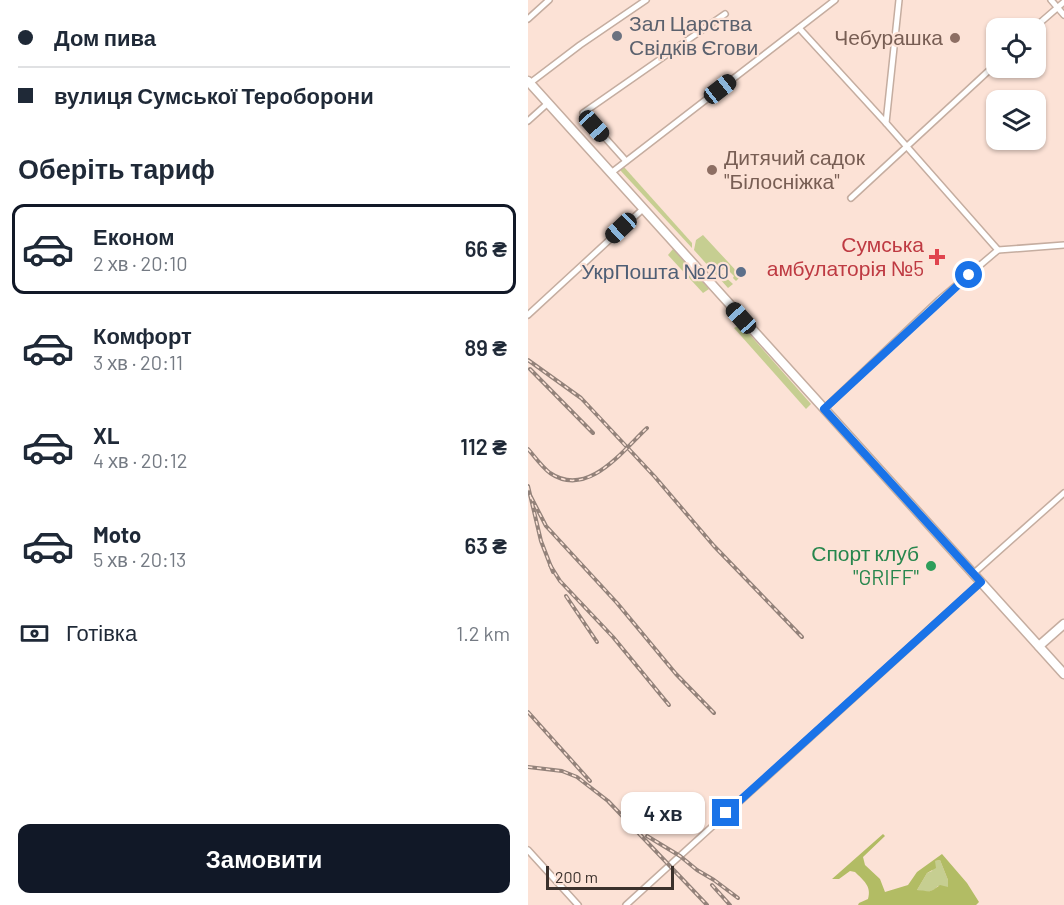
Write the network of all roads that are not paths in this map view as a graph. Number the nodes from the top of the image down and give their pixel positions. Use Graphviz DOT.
graph roads {
  1 [pos="549,0"];
  2 [pos="646,0"];
  3 [pos="835,0"];
  4 [pos="899,0"];
  5 [pos="1051,0"];
  6 [pos="1064,2"];
  7 [pos="1058,8"];
  8 [pos="725,14"];
  9 [pos="1064,15"];
  10 [pos="1046,18"];
  11 [pos="528,19"];
  12 [pos="799,28"];
  13 [pos="986,73"];
  14 [pos="529,82"];
  15 [pos="548,103"];
  16 [pos="528,122"];
  17 [pos="886,123"];
  18 [pos="907,146"];
  19 [pos="626,161"];
  20 [pos="611,173"];
  21 [pos="851,198"];
  22 [pos="644,208"];
  23 [pos="1064,245"];
  24 [pos="998,250"];
  25 [pos="528,315"];
  26 [pos="824,409"];
  27 [pos="1064,493"];
  28 [pos="973,574"];
  29 [pos="981,582"];
  30 [pos="1064,624"];
  31 [pos="1039,646"];
  32 [pos="1064,674"];
  33 [pos="528,850"];
  34 [pos="578,905"];
  35 [pos="626,905"];
  1 -- 11 [label="street"];
  2 -- 14 [label="street"];
  3 -- 12 [label="street"];
  4 -- 17 [label="street"];
  5 -- 7 [label="street"];
  6 -- 7 [label="street"];
  7 -- 9 [label="street"];
  7 -- 10 [label="street"];
  8 -- 19 [label="street"];
  12 -- 17 [label="street"];
  12 -- 19 [label="street"];
  13 -- 18 [label="street"];
  14 -- 15 [label="main road"];
  15 -- 16 [label="street"];
  15 -- 20 [label="main road"];
  17 -- 18 [label="street"];
  18 -- 21 [label="street"];
  18 -- 24 [label="street"];
  19 -- 20 [label="street"];
  20 -- 22 [label="main road"];
  22 -- 25 [label="street"];
  22 -- 26 [label="main road"];
  23 -- 24 [label="street"];
  24 -- 26 [label="street"];
  26 -- 28 [label="main road"];
  27 -- 28 [label="street"];
  28 -- 29 [label="main road"];
  29 -- 31 [label="main road"];
  29 -- 35 [label="street"];
  30 -- 31 [label="main road"];
  31 -- 32 [label="main road"];
  33 -- 34 [label="street"];
}
